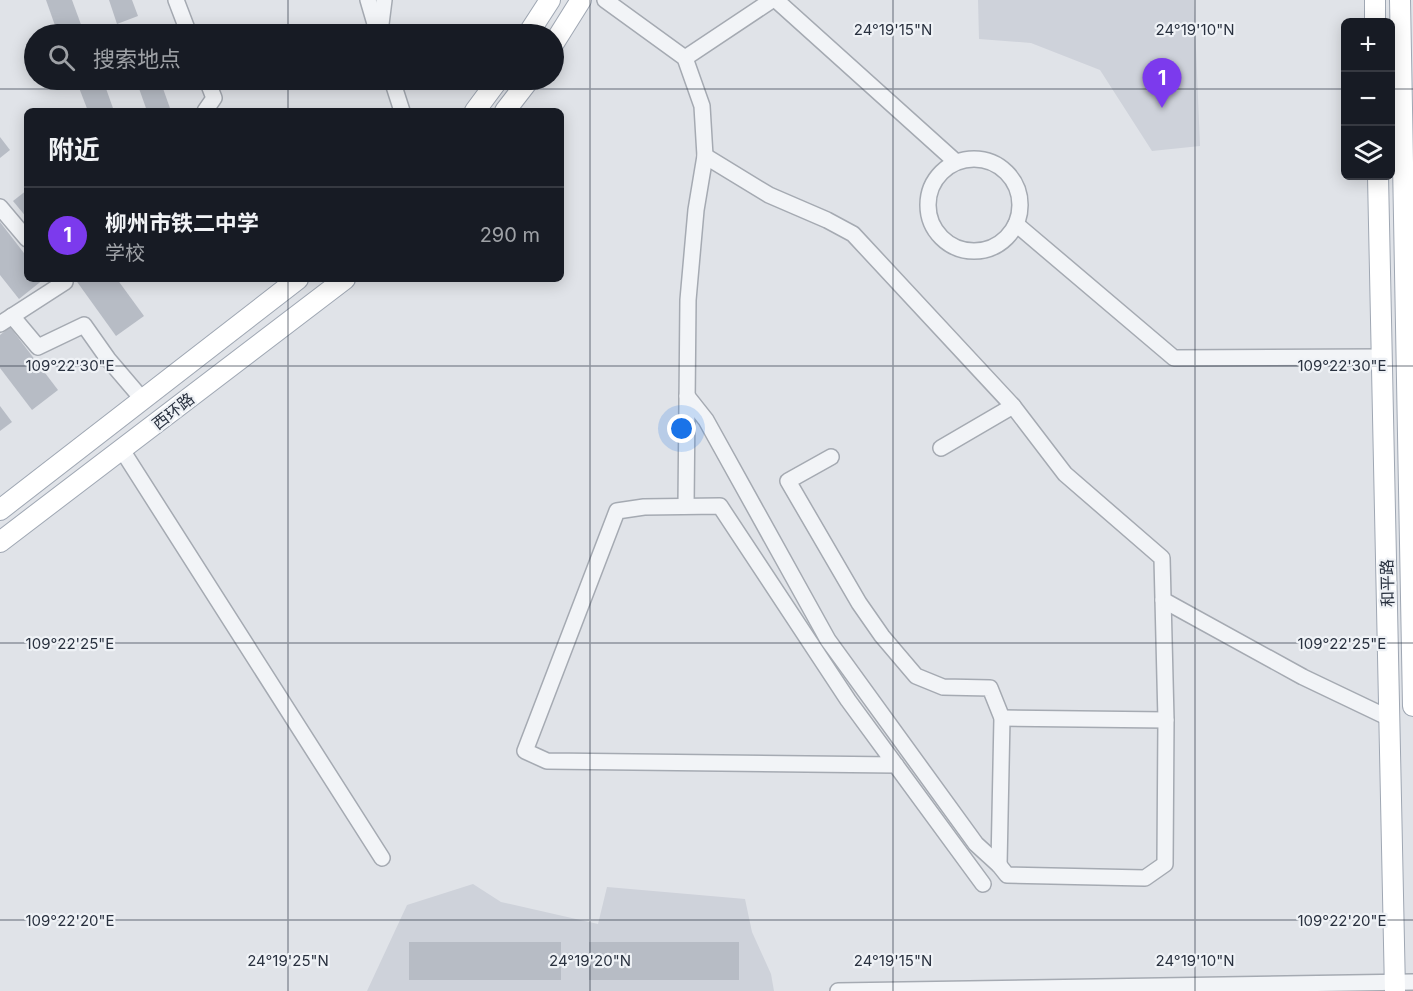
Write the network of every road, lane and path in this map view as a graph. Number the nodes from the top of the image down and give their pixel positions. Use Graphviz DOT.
graph roads {
  1 [pos="176,0"];
  2 [pos="368,0"];
  3 [pos="384,0"];
  4 [pos="550,0"];
  5 [pos="581,0"];
  6 [pos="605,0"];
  7 [pos="774,0"];
  8 [pos="1375,0"];
  9 [pos="1400,0"];
  10 [pos="1375,18"];
  11 [pos="185,24"];
  12 [pos="376,24"];
  13 [pos="380,24"];
  14 [pos="534,24"];
  15 [pos="564,27"];
  16 [pos="685,58"];
  17 [pos="211,90"];
  18 [pos="395,90"];
  19 [pos="491,90"];
  20 [pos="521,90"];
  21 [pos="207,108"];
  22 [pos="401,108"];
  23 [pos="477,108"];
  24 [pos="507,108"];
  25 [pos="705,156"];
  26 [pos="956,162"];
  27 [pos="1378,180"];
  28 [pos="0,207"];
  29 [pos="1016,224"];
  30 [pos="24,235"];
  31 [pos="1409,243"];
  32 [pos="64,282"];
  33 [pos="341,282"];
  34 [pos="285,283"];
  35 [pos="6,320"];
  36 [pos="1382,357"];
  37 [pos="687,396"];
  38 [pos="143,400"];
  39 [pos="1013,406"];
  40 [pos="941,448"];
  41 [pos="122,450"];
  42 [pos="831,457"];
  43 [pos="686,506"];
  44 [pos="0,510"];
  45 [pos="0,542"];
  46 [pos="1163,600"];
  47 [pos="1413,706"];
  48 [pos="1002,718"];
  49 [pos="1391,719"];
  50 [pos="1166,720"];
  51 [pos="896,765"];
  52 [pos="382,858"];
  53 [pos="999,865"];
  54 [pos="983,884"];
  55 [pos="1401,986"];
  56 [pos="921,990"];
  57 [pos="838,991"];
  1 -- 11 [label="street"];
  2 -- 12 [label="street"];
  3 -- 13 [label="street"];
  4 -- 14 [label="main road"];
  5 -- 15 [label="main road"];
  6 -- 16 [label="street"];
  7 -- 16 [label="street"];
  7 -- 26 [label="street"];
  8 -- 10 [label="main road"];
  9 -- 31 [label="main road, 和平路"];
  16 -- 25 [label="street"];
  17 -- 21 [label="street"];
  18 -- 22 [label="street"];
  19 -- 23 [label="main road"];
  20 -- 24 [label="main road"];
  25 -- 37 [label="street"];
  25 -- 39 [label="street"];
  26 -- 29 [label="street"];
  26 -- 29 [label="street"];
  27 -- 36 [label="main road, 和平路"];
  28 -- 30 [label="street"];
  29 -- 36 [label="street"];
  31 -- 47 [label="main road, 和平路"];
  32 -- 35 [label="street"];
  33 -- 41 [label="main road, 西环路"];
  34 -- 38 [label="main road, 西环路"];
  35 -- 38 [label="street"];
  36 -- 49 [label="main road, 和平路"];
  37 -- 43 [label="street"];
  37 -- 53 [label="street"];
  38 -- 44 [label="main road, 西环路"];
  39 -- 40 [label="street"];
  39 -- 46 [label="street"];
  41 -- 45 [label="main road, 西环路"];
  41 -- 52 [label="street"];
  42 -- 48 [label="street"];
  43 -- 51 [label="street"];
  43 -- 51 [label="street"];
  46 -- 49 [label="street"];
  46 -- 50 [label="street"];
  48 -- 50 [label="street"];
  48 -- 53 [label="street"];
  49 -- 55 [label="main road, 和平路"];
  50 -- 53 [label="street"];
  51 -- 54 [label="street"];
  55 -- 56 [label="street"];
  56 -- 57 [label="street"];
}
